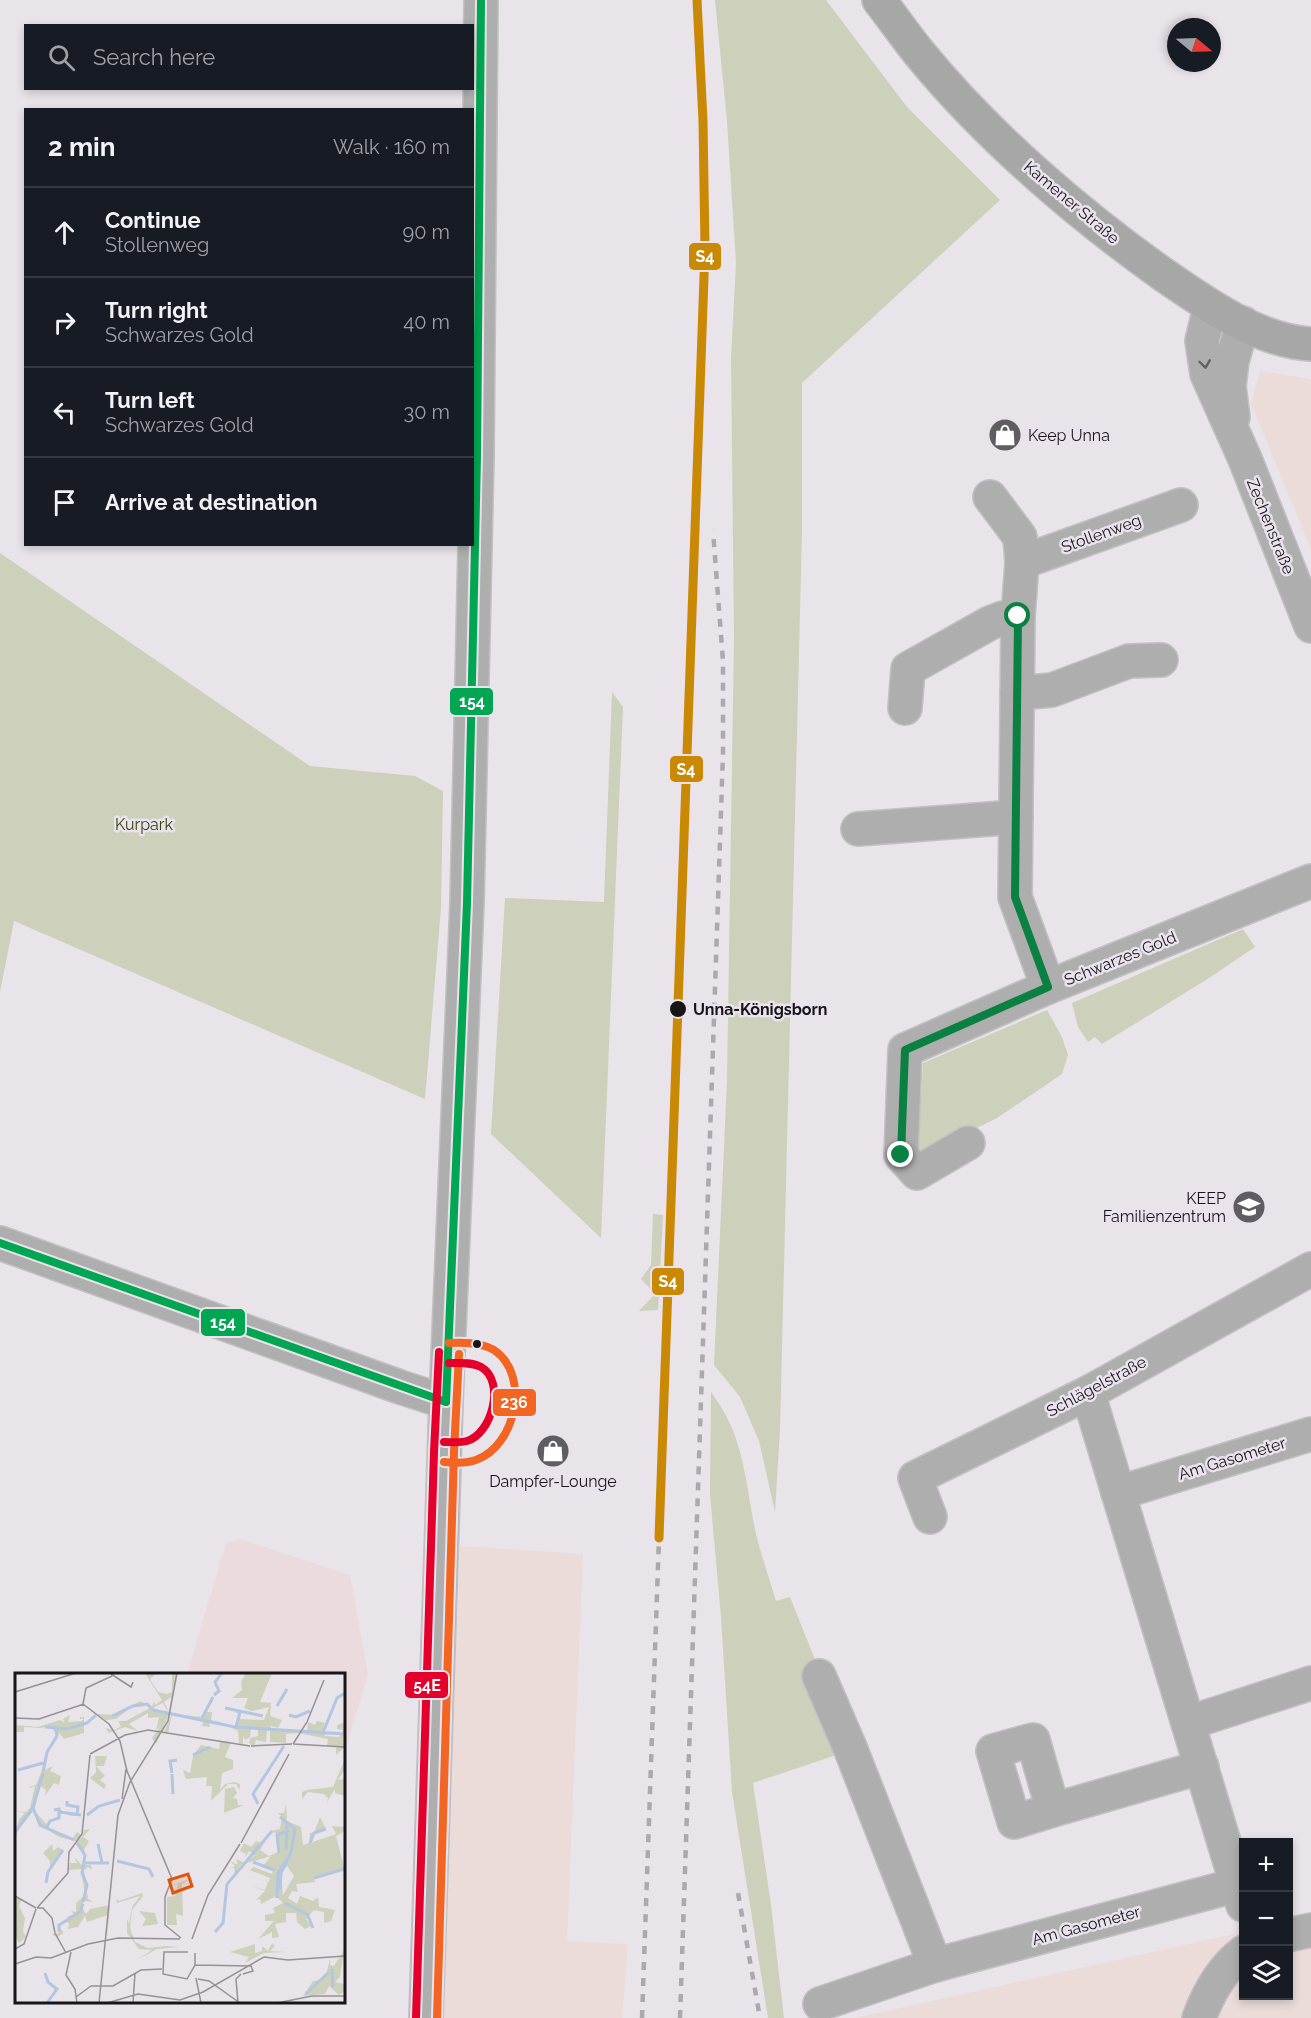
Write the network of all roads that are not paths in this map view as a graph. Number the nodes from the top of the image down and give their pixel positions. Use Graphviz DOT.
graph roads {
  1 [pos="481,0"];
  2 [pos="879,0"];
  3 [pos="1210,307"];
  4 [pos="1243,323"];
  5 [pos="1311,344"];
  6 [pos="1245,459"];
  7 [pos="990,497"];
  8 [pos="1180,504"];
  9 [pos="1022,562"];
  10 [pos="1018,616"];
  11 [pos="1311,627"];
  12 [pos="1161,660"];
  13 [pos="1017,693"];
  14 [pos="905,708"];
  15 [pos="1016,818"];
  16 [pos="858,829"];
  17 [pos="1311,881"];
  18 [pos="1048,987"];
  19 [pos="968,1143"];
  20 [pos="0,1243"];
  21 [pos="1311,1269"];
  22 [pos="1088,1393"];
  23 [pos="446,1402"];
  24 [pos="1311,1434"];
  25 [pos="1118,1493"];
  26 [pos="930,1517"];
  27 [pos="819,1676"];
  28 [pos="1311,1683"];
  29 [pos="1188,1723"];
  30 [pos="1202,1767"];
  31 [pos="1053,1810"];
  32 [pos="1239,1892"];
  33 [pos="1239,1895"];
  34 [pos="1311,1930"];
  35 [pos="1293,1934"];
  36 [pos="1239,1956"];
  37 [pos="935,1965"];
  38 [pos="820,2004"];
  39 [pos="426,2018"];
  40 [pos="1199,2018"];
  1 -- 23 [label="street"];
  2 -- 3 [label="main road, Kamener Straße"];
  3 -- 4 [label="main road, Kamener Straße"];
  3 -- 6 [label="street, Zechenstraße, one-way"];
  4 -- 5 [label="main road, Kamener Straße"];
  4 -- 6 [label="street, Zechenstraße"];
  6 -- 11 [label="street, Zechenstraße"];
  7 -- 9 [label="street"];
  8 -- 9 [label="street, Stollenweg"];
  9 -- 10 [label="street"];
  10 -- 13 [label="street"];
  10 -- 14 [label="street"];
  12 -- 13 [label="street"];
  13 -- 15 [label="street"];
  15 -- 16 [label="street"];
  15 -- 18 [label="street"];
  17 -- 18 [label="street, Schwarzes Gold"];
  18 -- 19 [label="street, Schwarzes Gold"];
  20 -- 23 [label="street"];
  21 -- 22 [label="street, Schlägelstraße"];
  22 -- 25 [label="street, Am Gasometer"];
  22 -- 26 [label="street, Schlägelstraße"];
  23 -- 39 [label="street"];
  24 -- 25 [label="street, Am Gasometer"];
  25 -- 29 [label="street, Am Gasometer"];
  27 -- 37 [label="street"];
  28 -- 29 [label="street"];
  29 -- 30 [label="street, Am Gasometer"];
  30 -- 31 [label="street"];
  30 -- 32 [label="street, Am Gasometer"];
  33 -- 37 [label="street, Am Gasometer"];
  34 -- 35 [label="street"];
  36 -- 40 [label="street"];
  37 -- 38 [label="street, Am Gasometer"];
}
